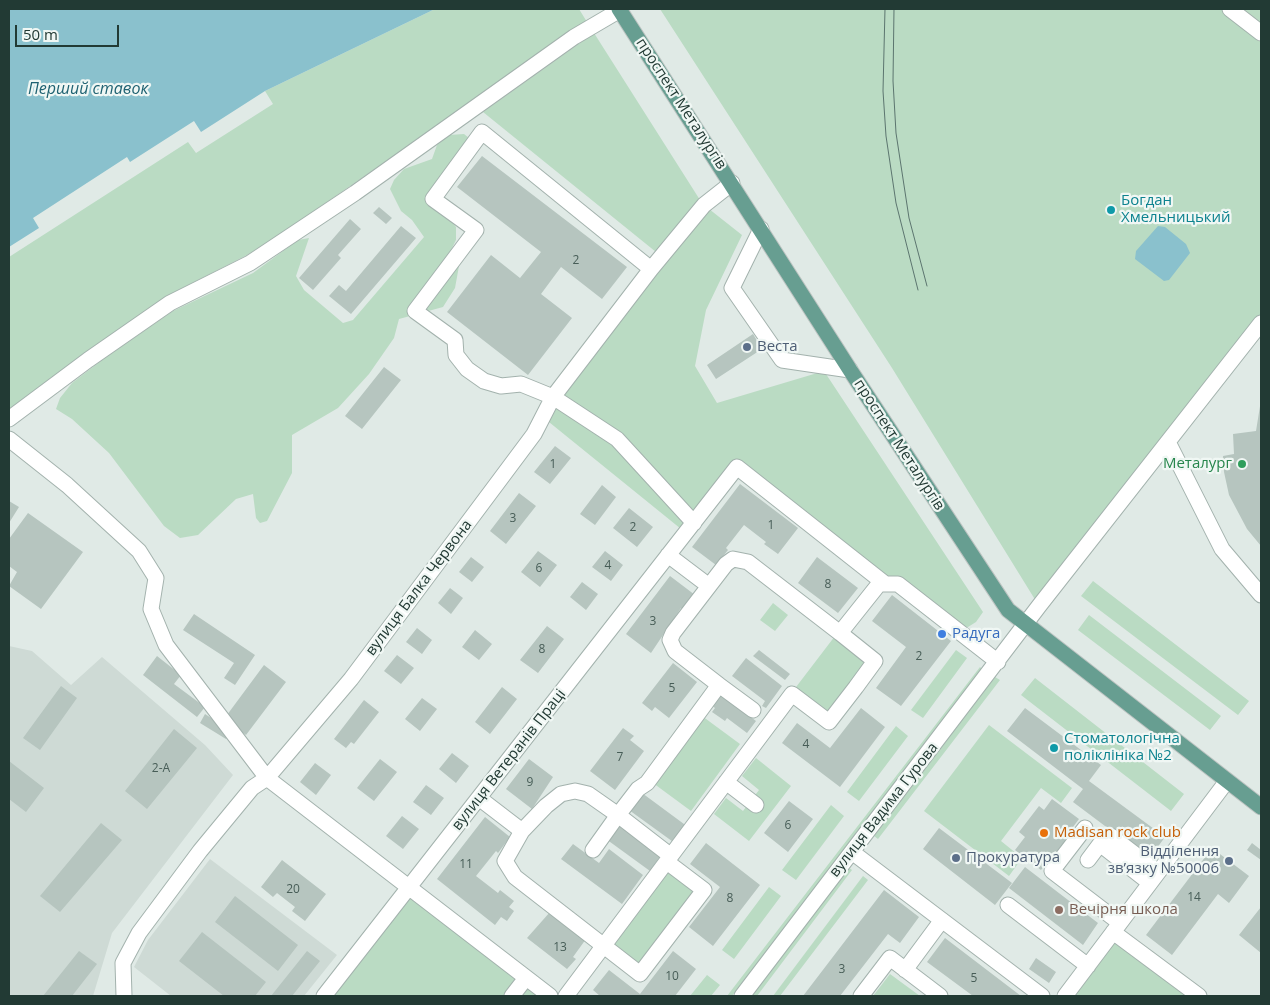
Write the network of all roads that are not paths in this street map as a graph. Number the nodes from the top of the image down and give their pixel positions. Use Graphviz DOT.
graph roads {
  1 [pos="1230,9"];
  2 [pos="619,10"];
  3 [pos="1261,33"];
  4 [pos="732,183"];
  5 [pos="761,229"];
  6 [pos="651,269"];
  7 [pos="1261,323"];
  8 [pos="850,370"];
  9 [pos="554,397"];
  10 [pos="9,419"];
  11 [pos="9,439"];
  12 [pos="1168,442"];
  13 [pos="694,523"];
  14 [pos="668,555"];
  15 [pos="884,583"];
  16 [pos="708,586"];
  17 [pos="1261,595"];
  18 [pos="1026,624"];
  19 [pos="840,633"];
  20 [pos="998,662"];
  21 [pos="720,685"];
  22 [pos="753,710"];
  23 [pos="267,778"];
  24 [pos="1227,781"];
  25 [pos="726,782"];
  26 [pos="479,798"];
  27 [pos="756,806"];
  28 [pos="1261,807"];
  29 [pos="618,815"];
  30 [pos="1085,828"];
  31 [pos="522,831"];
  32 [pos="1111,836"];
  33 [pos="593,850"];
  34 [pos="852,852"];
  35 [pos="669,858"];
  36 [pos="1088,860"];
  37 [pos="1154,877"];
  38 [pos="408,887"];
  39 [pos="1008,905"];
  40 [pos="942,920"];
  41 [pos="1116,928"];
  42 [pos="604,946"];
  43 [pos="1088,966"];
  44 [pos="905,970"];
  45 [pos="526,978"];
  46 [pos="124,996"];
  47 [pos="324,996"];
  48 [pos="512,996"];
  49 [pos="550,996"];
  50 [pos="566,996"];
  51 [pos="742,996"];
  52 [pos="861,996"];
  53 [pos="940,996"];
  54 [pos="1042,996"];
  55 [pos="1065,996"];
  56 [pos="1199,996"];
  1 -- 3 [label="street"];
  2 -- 4 [label="main road, проспект Металургів"];
  2 -- 10 [label="street"];
  4 -- 5 [label="main road, проспект Металургів"];
  4 -- 6 [label="street, вулиця Балка Червона"];
  5 -- 8 [label="main road, проспект Металургів"];
  5 -- 8 [label="street"];
  6 -- 9 [label="street, вулиця Балка Червона"];
  6 -- 9 [label="street"];
  7 -- 12 [label="street, вулиця Вадима Гурова"];
  8 -- 18 [label="main road, проспект Металургів"];
  9 -- 13 [label="street"];
  9 -- 23 [label="street, вулиця Балка Червона"];
  11 -- 23 [label="street"];
  12 -- 17 [label="street"];
  12 -- 18 [label="street, вулиця Вадима Гурова"];
  13 -- 14 [label="street, вулиця Ветеранів Праці"];
  13 -- 15 [label="street, вулиця Ветеранів Праці"];
  14 -- 16 [label="street"];
  14 -- 26 [label="street, вулиця Ветеранів Праці"];
  15 -- 19 [label="street"];
  15 -- 20 [label="street"];
  16 -- 19 [label="street"];
  16 -- 21 [label="street"];
  18 -- 20 [label="street, вулиця Вадима Гурова"];
  18 -- 24 [label="main road, проспект Металургів"];
  19 -- 25 [label="street"];
  20 -- 34 [label="street, вулиця Вадима Гурова"];
  21 -- 22 [label="street"];
  21 -- 29 [label="street"];
  23 -- 38 [label="street"];
  23 -- 46 [label="street, вулиця Балка Червона"];
  24 -- 28 [label="main road, проспект Металургів"];
  24 -- 37 [label="street"];
  25 -- 27 [label="street"];
  25 -- 35 [label="street"];
  26 -- 31 [label="street"];
  26 -- 38 [label="street, вулиця Ветеранів Праці"];
  29 -- 31 [label="street"];
  29 -- 33 [label="street"];
  29 -- 35 [label="street"];
  30 -- 41 [label="street"];
  31 -- 42 [label="street"];
  32 -- 37 [label="street"];
  34 -- 40 [label="street"];
  34 -- 51 [label="street, вулиця Вадима Гурова"];
  35 -- 42 [label="street"];
  35 -- 42 [label="street"];
  36 -- 37 [label="street"];
  37 -- 41 [label="street"];
  38 -- 45 [label="street"];
  38 -- 47 [label="street, вулиця Ветеранів Праці"];
  39 -- 43 [label="street"];
  40 -- 44 [label="street"];
  40 -- 54 [label="street"];
  41 -- 43 [label="street"];
  41 -- 56 [label="street"];
  42 -- 50 [label="street"];
  43 -- 55 [label="street"];
  44 -- 52 [label="street"];
  44 -- 53 [label="street"];
  45 -- 48 [label="street"];
  45 -- 49 [label="street"];
}
